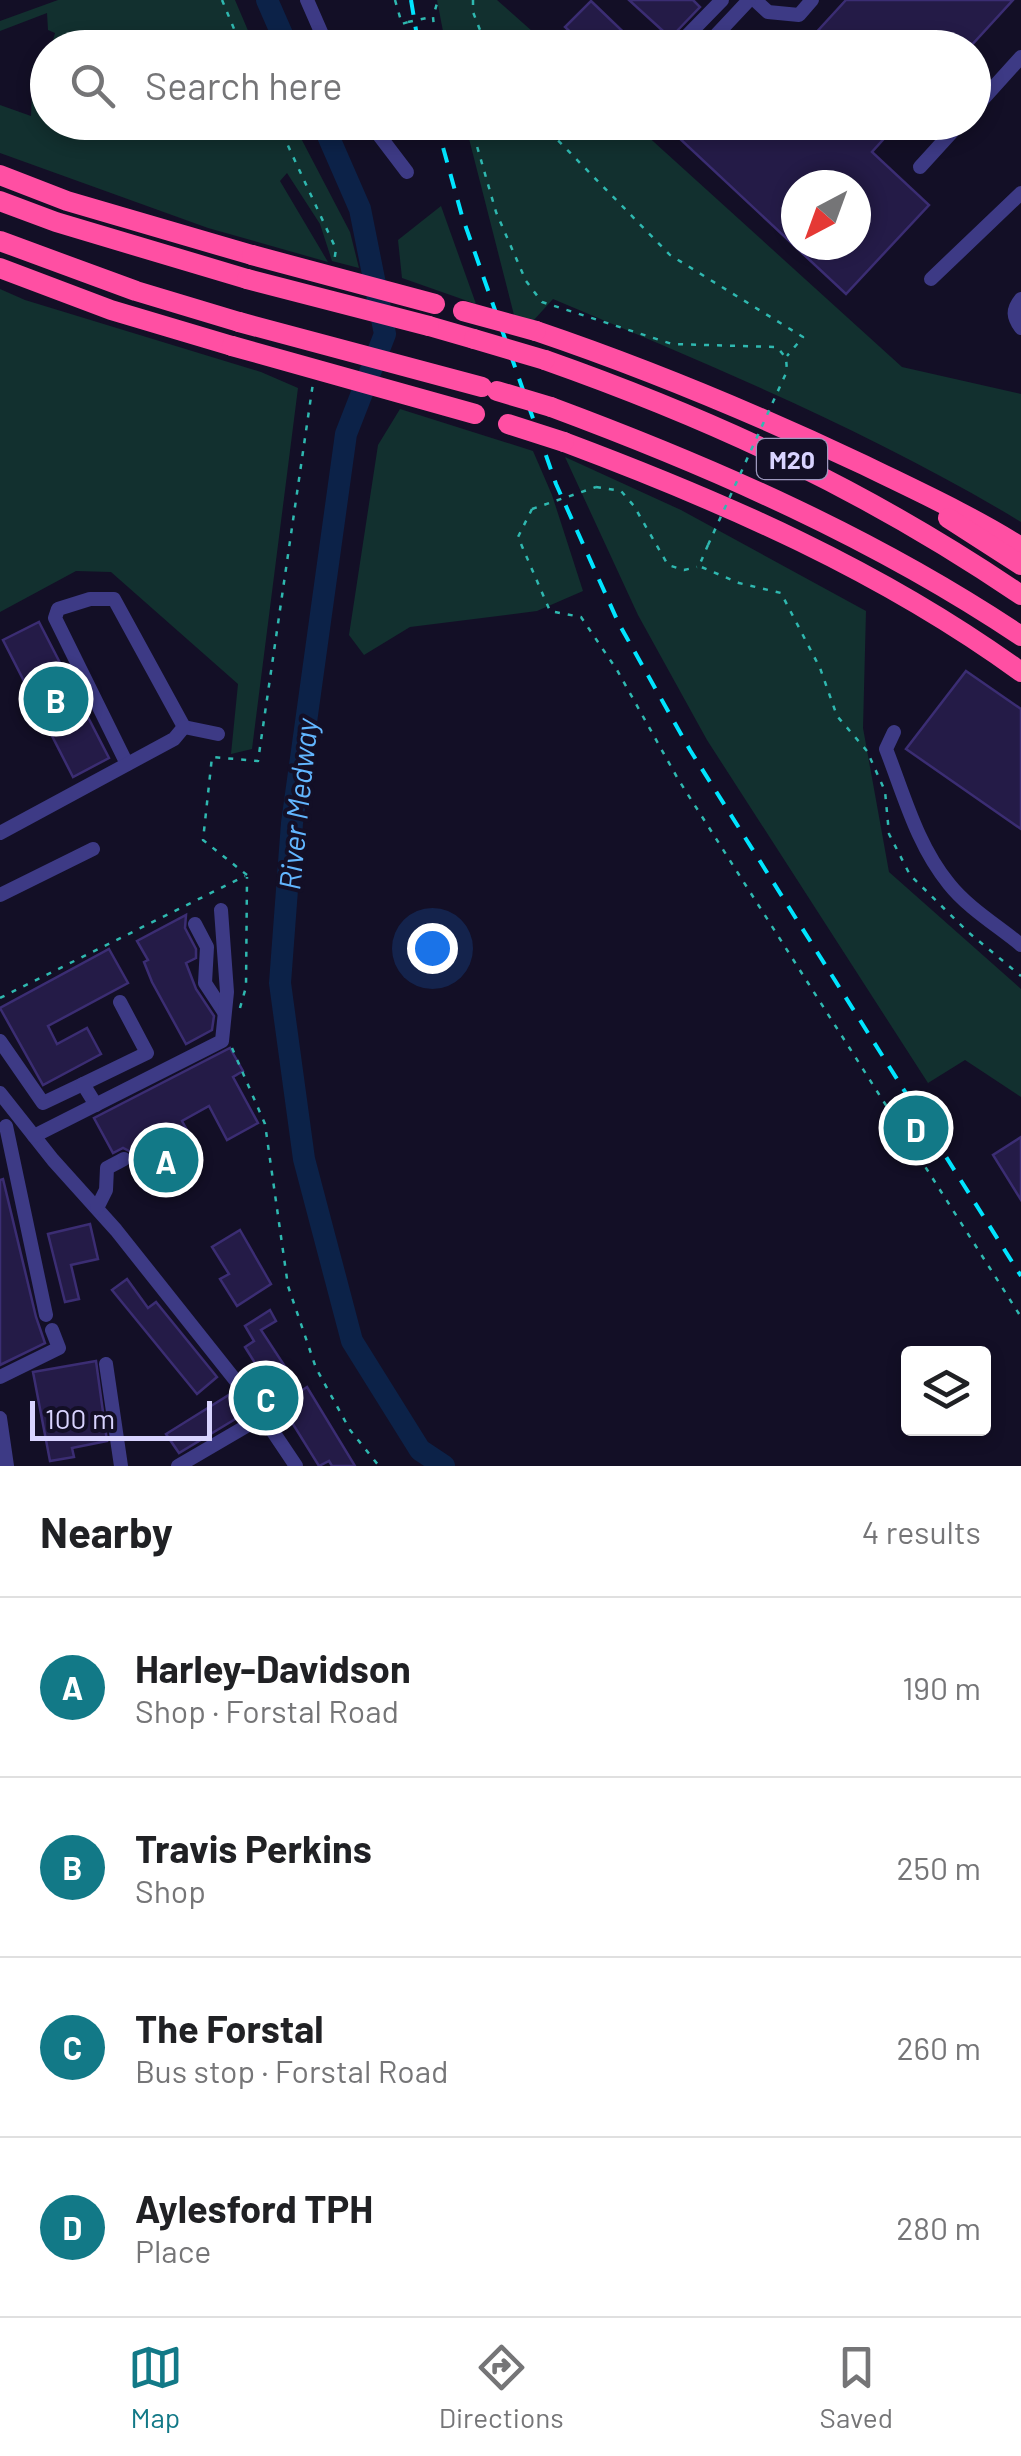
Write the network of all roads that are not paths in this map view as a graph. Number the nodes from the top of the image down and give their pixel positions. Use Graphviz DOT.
graph roads {
  1 [pos="308,0"];
  2 [pos="752,0"];
  3 [pos="812,0"];
  4 [pos="716,2"];
  5 [pos="320,30"];
  6 [pos="692,30"];
  7 [pos="722,30"];
  8 [pos="1021,58"];
  9 [pos="991,91"];
  10 [pos="383,140"];
  11 [pos="944,140"];
  12 [pos="920,166"];
  13 [pos="407,172"];
  14 [pos="0,175"];
  15 [pos="1021,192"];
  16 [pos="0,200"];
  17 [pos="0,241"];
  18 [pos="0,268"];
  19 [pos="931,279"];
  20 [pos="1021,299"];
  21 [pos="1021,328"];
  22 [pos="816,443"];
  23 [pos="1021,547"];
  24 [pos="1021,565"];
  25 [pos="1021,595"];
  26 [pos="1021,636"];
  27 [pos="1021,672"];
  28 [pos="184,727"];
  29 [pos="894,732"];
  30 [pos="218,734"];
  31 [pos="127,764"];
  32 [pos="0,834"];
  33 [pos="92,850"];
  34 [pos="0,895"];
  35 [pos="221,910"];
  36 [pos="195,924"];
  37 [pos="1021,946"];
  38 [pos="120,1002"];
  39 [pos="230,1018"];
  40 [pos="0,1041"];
  41 [pos="83,1084"];
  42 [pos="0,1092"];
  43 [pos="96,1105"];
  44 [pos="23,1122"];
  45 [pos="3,1127"];
  46 [pos="34,1136"];
  47 [pos="124,1159"];
  48 [pos="97,1208"];
  49 [pos="106,1364"];
  50 [pos="0,1376"];
  51 [pos="262,1416"];
  52 [pos="0,1418"];
  53 [pos="8,1466"];
  54 [pos="121,1466"];
  55 [pos="178,1466"];
  56 [pos="296,1466"];
  1 -- 5 [label="street"];
  2 -- 3 [label="street"];
  2 -- 7 [label="street"];
  4 -- 6 [label="street"];
  8 -- 9 [label="street"];
  10 -- 13 [label="street"];
  11 -- 12 [label="street"];
  14 -- 22 [label="highway, M20, bridge"];
  15 -- 19 [label="street"];
  16 -- 25 [label="highway, M20, bridge"];
  17 -- 26 [label="highway, M20, bridge"];
  18 -- 27 [label="highway, M20, bridge"];
  20 -- 21 [label="street"];
  22 -- 23 [label="highway, M20"];
  22 -- 24 [label="highway, M20"];
  28 -- 30 [label="street"];
  28 -- 31 [label="street"];
  28 -- 31 [label="street"];
  29 -- 37 [label="street"];
  31 -- 32 [label="street"];
  33 -- 34 [label="street"];
  35 -- 39 [label="street"];
  36 -- 39 [label="street"];
  38 -- 41 [label="street"];
  39 -- 43 [label="street"];
  40 -- 41 [label="street"];
  41 -- 43 [label="street"];
  42 -- 44 [label="street"];
  43 -- 46 [label="street"];
  44 -- 45 [label="street"];
  44 -- 46 [label="street"];
  45 -- 50 [label="street"];
  46 -- 48 [label="street"];
  47 -- 48 [label="street"];
  48 -- 51 [label="street"];
  49 -- 54 [label="street"];
  51 -- 55 [label="street"];
  51 -- 56 [label="street"];
  52 -- 53 [label="street"];
}
